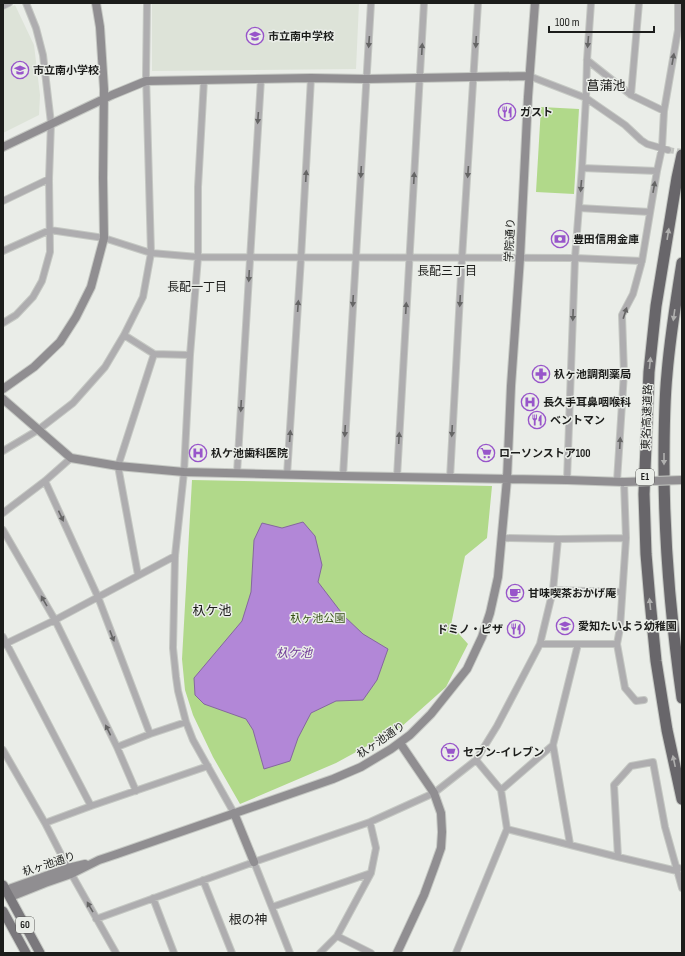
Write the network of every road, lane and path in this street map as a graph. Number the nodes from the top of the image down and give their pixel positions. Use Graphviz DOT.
graph roads {
  1 [pos="9,3"];
  2 [pos="26,3"];
  3 [pos="96,3"];
  4 [pos="147,3"];
  5 [pos="371,3"];
  6 [pos="424,3"];
  7 [pos="478,3"];
  8 [pos="534,3"];
  9 [pos="591,3"];
  10 [pos="639,3"];
  11 [pos="678,3"];
  12 [pos="3,6"];
  13 [pos="587,60"];
  14 [pos="529,76"];
  15 [pos="474,77"];
  16 [pos="311,78"];
  17 [pos="420,78"];
  18 [pos="261,79"];
  19 [pos="366,79"];
  20 [pos="204,80"];
  21 [pos="146,81"];
  22 [pos="631,95"];
  23 [pos="586,98"];
  24 [pos="104,100"];
  25 [pos="664,111"];
  26 [pos="52,123"];
  27 [pos="3,146"];
  28 [pos="665,149"];
  29 [pos="682,155"];
  30 [pos="582,168"];
  31 [pos="657,171"];
  32 [pos="49,179"];
  33 [pos="3,201"];
  34 [pos="579,208"];
  35 [pos="650,212"];
  36 [pos="50,230"];
  37 [pos="104,238"];
  38 [pos="3,250"];
  39 [pos="151,253"];
  40 [pos="198,257"];
  41 [pos="250,258"];
  42 [pos="302,258"];
  43 [pos="356,258"];
  44 [pos="409,258"];
  45 [pos="462,258"];
  46 [pos="520,258"];
  47 [pos="575,258"];
  48 [pos="642,261"];
  49 [pos="682,263"];
  50 [pos="3,323"];
  51 [pos="124,335"];
  52 [pos="154,354"];
  53 [pos="190,355"];
  54 [pos="3,389"];
  55 [pos="3,399"];
  56 [pos="38,430"];
  57 [pos="3,451"];
  58 [pos="71,458"];
  59 [pos="118,466"];
  60 [pos="184,472"];
  61 [pos="237,474"];
  62 [pos="287,475"];
  63 [pos="343,476"];
  64 [pos="397,477"];
  65 [pos="450,478"];
  66 [pos="507,479"];
  67 [pos="568,480"];
  68 [pos="682,480"];
  69 [pos="44,481"];
  70 [pos="621,482"];
  71 [pos="3,513"];
  72 [pos="3,530"];
  73 [pos="502,538"];
  74 [pos="626,538"];
  75 [pos="558,539"];
  76 [pos="175,556"];
  77 [pos="138,575"];
  78 [pos="553,590"];
  79 [pos="622,592"];
  80 [pos="98,597"];
  81 [pos="55,620"];
  82 [pos="4,642"];
  83 [pos="540,644"];
  84 [pos="578,644"];
  85 [pos="617,644"];
  86 [pos="682,698"];
  87 [pos="644,700"];
  88 [pos="186,722"];
  89 [pos="150,734"];
  90 [pos="400,743"];
  91 [pos="553,745"];
  92 [pos="116,747"];
  93 [pos="3,750"];
  94 [pos="476,760"];
  95 [pos="208,766"];
  96 [pos="501,790"];
  97 [pos="136,791"];
  98 [pos="434,792"];
  99 [pos="682,799"];
  100 [pos="91,806"];
  101 [pos="234,813"];
  102 [pos="370,822"];
  103 [pos="45,823"];
  104 [pos="507,829"];
  105 [pos="570,844"];
  106 [pos="618,857"];
  107 [pos="254,862"];
  108 [pos="678,870"];
  109 [pos="69,871"];
  110 [pos="371,873"];
  111 [pos="204,880"];
  112 [pos="682,888"];
  113 [pos="5,892"];
  114 [pos="153,898"];
  115 [pos="272,907"];
  116 [pos="3,911"];
  117 [pos="96,919"];
  118 [pos="337,936"];
  119 [pos="26,953"];
  120 [pos="40,953"];
  121 [pos="116,953"];
  122 [pos="174,953"];
  123 [pos="232,953"];
  124 [pos="290,953"];
  125 [pos="320,953"];
  126 [pos="371,953"];
  127 [pos="397,953"];
  128 [pos="456,953"];
  1 -- 12 [label="street"];
  2 -- 26 [label="street"];
  3 -- 24 [label="street"];
  4 -- 21 [label="street"];
  5 -- 19 [label="street, one-way"];
  17 -- 6 [label="street, one-way"];
  7 -- 15 [label="street, one-way"];
  8 -- 14 [label="street, 学院通り"];
  9 -- 13 [label="street, one-way"];
  10 -- 22 [label="street"];
  25 -- 11 [label="street, one-way"];
  13 -- 22 [label="street"];
  13 -- 23 [label="street"];
  14 -- 15 [label="street"];
  14 -- 23 [label="street"];
  14 -- 46 [label="street, 学院通り"];
  15 -- 17 [label="street"];
  15 -- 45 [label="street, one-way"];
  16 -- 18 [label="street"];
  16 -- 19 [label="street"];
  42 -- 16 [label="street, one-way"];
  17 -- 19 [label="street"];
  44 -- 17 [label="street, one-way"];
  18 -- 20 [label="street"];
  18 -- 41 [label="street, one-way"];
  19 -- 43 [label="street, one-way"];
  20 -- 21 [label="street"];
  20 -- 40 [label="street"];
  21 -- 24 [label="street"];
  21 -- 39 [label="street"];
  22 -- 25 [label="street"];
  23 -- 28 [label="street"];
  23 -- 30 [label="street"];
  24 -- 26 [label="street"];
  24 -- 37 [label="street"];
  25 -- 28 [label="street"];
  26 -- 27 [label="street"];
  26 -- 32 [label="street"];
  28 -- 31 [label="street"];
  99 -- 29 [label="highway, 東名高速道路 / E1, one-way"];
  30 -- 31 [label="street"];
  30 -- 34 [label="street, one-way"];
  35 -- 31 [label="street, one-way"];
  32 -- 33 [label="street"];
  32 -- 36 [label="street"];
  34 -- 35 [label="street"];
  34 -- 47 [label="street"];
  35 -- 48 [label="street"];
  36 -- 37 [label="street"];
  36 -- 38 [label="street"];
  36 -- 50 [label="street"];
  37 -- 39 [label="street"];
  37 -- 54 [label="street"];
  39 -- 40 [label="street"];
  39 -- 51 [label="street"];
  40 -- 41 [label="street"];
  40 -- 53 [label="street"];
  41 -- 42 [label="street"];
  41 -- 61 [label="street, one-way"];
  42 -- 43 [label="street"];
  62 -- 42 [label="street, one-way"];
  43 -- 44 [label="street"];
  43 -- 63 [label="street, one-way"];
  44 -- 45 [label="street"];
  64 -- 44 [label="street, one-way"];
  45 -- 46 [label="street"];
  45 -- 65 [label="street, one-way"];
  46 -- 47 [label="street"];
  46 -- 66 [label="street, 学院通り"];
  47 -- 48 [label="street"];
  47 -- 67 [label="street, one-way"];
  70 -- 48 [label="street, one-way"];
  49 -- 86 [label="highway, 東名高速道路 / E1, one-way"];
  51 -- 52 [label="street"];
  51 -- 56 [label="street"];
  52 -- 53 [label="street"];
  52 -- 59 [label="street"];
  53 -- 60 [label="street"];
  55 -- 56 [label="street"];
  56 -- 57 [label="street"];
  56 -- 58 [label="street"];
  58 -- 59 [label="street"];
  58 -- 69 [label="street"];
  59 -- 60 [label="street"];
  59 -- 77 [label="street"];
  60 -- 61 [label="street"];
  60 -- 76 [label="street"];
  61 -- 62 [label="street"];
  62 -- 63 [label="street"];
  63 -- 64 [label="street"];
  64 -- 65 [label="street"];
  65 -- 66 [label="street"];
  66 -- 67 [label="street"];
  66 -- 73 [label="street, 杁ヶ池通り"];
  67 -- 70 [label="street"];
  68 -- 70 [label="street, bridge"];
  69 -- 71 [label="street"];
  69 -- 80 [label="street, one-way"];
  70 -- 74 [label="street"];
  81 -- 72 [label="street, one-way"];
  73 -- 75 [label="street"];
  73 -- 90 [label="street, 杁ヶ池通り"];
  74 -- 75 [label="street"];
  74 -- 79 [label="street"];
  75 -- 78 [label="street"];
  76 -- 77 [label="street"];
  76 -- 88 [label="street"];
  77 -- 80 [label="street"];
  78 -- 79 [label="street"];
  78 -- 83 [label="street"];
  79 -- 85 [label="street"];
  80 -- 81 [label="street"];
  80 -- 89 [label="street, one-way"];
  81 -- 82 [label="street"];
  92 -- 81 [label="street, one-way"];
  82 -- 100 [label="street"];
  83 -- 84 [label="street"];
  83 -- 94 [label="street"];
  84 -- 85 [label="street"];
  84 -- 91 [label="street"];
  85 -- 87 [label="street"];
  88 -- 89 [label="street"];
  88 -- 95 [label="street"];
  89 -- 92 [label="street"];
  90 -- 98 [label="street"];
  90 -- 101 [label="street, 杁ヶ池通り"];
  91 -- 96 [label="street"];
  91 -- 105 [label="street"];
  92 -- 97 [label="street"];
  93 -- 103 [label="street"];
  94 -- 96 [label="street"];
  94 -- 98 [label="street"];
  95 -- 97 [label="street"];
  95 -- 101 [label="street"];
  96 -- 104 [label="street"];
  97 -- 100 [label="street"];
  98 -- 102 [label="street"];
  98 -- 127 [label="street"];
  100 -- 103 [label="street"];
  101 -- 107 [label="street"];
  101 -- 109 [label="street, 杁ヶ池通り"];
  102 -- 107 [label="street"];
  102 -- 110 [label="street"];
  103 -- 109 [label="street"];
  104 -- 105 [label="street"];
  104 -- 128 [label="street"];
  105 -- 106 [label="street"];
  106 -- 108 [label="street"];
  106 -- 108 [label="street"];
  107 -- 111 [label="street"];
  107 -- 115 [label="street"];
  108 -- 112 [label="street"];
  109 -- 113 [label="street, 杁ヶ池通り"];
  117 -- 109 [label="street, one-way"];
  110 -- 115 [label="street"];
  110 -- 118 [label="street"];
  111 -- 114 [label="street"];
  111 -- 123 [label="street"];
  113 -- 120 [label="main road, 60"];
  114 -- 117 [label="street"];
  114 -- 122 [label="street"];
  115 -- 124 [label="street"];
  116 -- 119 [label="main road, 60"];
  117 -- 121 [label="street"];
  118 -- 125 [label="street"];
  118 -- 126 [label="street"];
}
